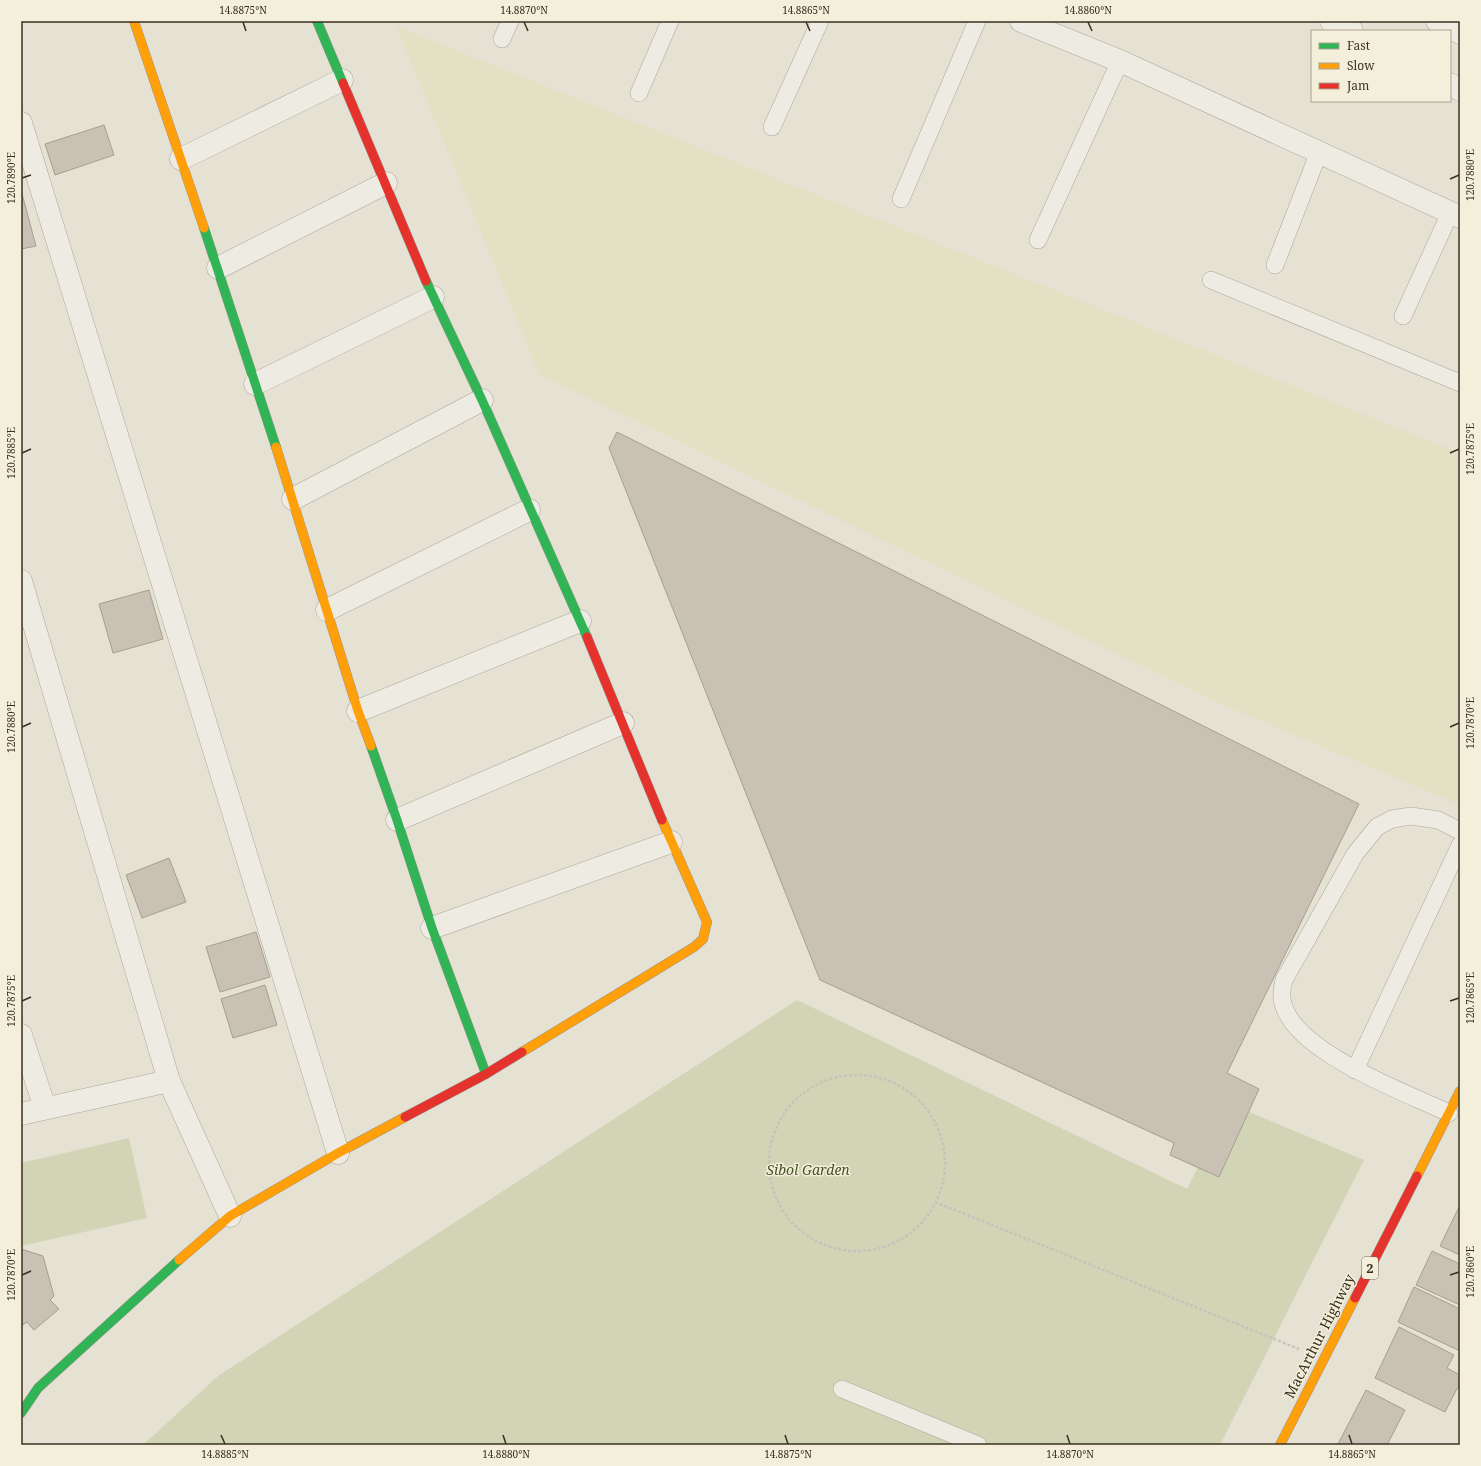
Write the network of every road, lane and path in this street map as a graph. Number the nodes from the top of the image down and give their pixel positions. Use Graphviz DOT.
graph roads {
  1 [pos="134,21"];
  2 [pos="317,21"];
  3 [pos="510,21"];
  4 [pos="670,21"];
  5 [pos="820,21"];
  6 [pos="977,21"];
  7 [pos="1022,21"];
  8 [pos="1331,21"];
  9 [pos="1437,21"];
  10 [pos="1350,30"];
  11 [pos="1460,33"];
  12 [pos="502,39"];
  13 [pos="1120,61"];
  14 [pos="342,80"];
  15 [pos="1451,85"];
  16 [pos="1460,90"];
  17 [pos="639,93"];
  18 [pos="21,124"];
  19 [pos="772,127"];
  20 [pos="1319,152"];
  21 [pos="181,158"];
  22 [pos="386,183"];
  23 [pos="901,199"];
  24 [pos="1455,215"];
  25 [pos="1038,240"];
  26 [pos="1275,265"];
  27 [pos="218,268"];
  28 [pos="1210,280"];
  29 [pos="433,297"];
  30 [pos="1403,316"];
  31 [pos="255,384"];
  32 [pos="1460,384"];
  33 [pos="482,400"];
  34 [pos="293,499"];
  35 [pos="529,510"];
  36 [pos="21,581"];
  37 [pos="327,610"];
  38 [pos="580,621"];
  39 [pos="358,711"];
  40 [pos="623,723"];
  41 [pos="397,820"];
  42 [pos="1460,831"];
  43 [pos="671,842"];
  44 [pos="1460,844"];
  45 [pos="432,928"];
  46 [pos="21,1035"];
  47 [pos="1355,1070"];
  48 [pos="486,1074"];
  49 [pos="169,1081"];
  50 [pos="1460,1091"];
  51 [pos="45,1108"];
  52 [pos="1449,1113"];
  53 [pos="21,1114"];
  54 [pos="338,1153"];
  55 [pos="935,1202"];
  56 [pos="230,1216"];
  57 [pos="1323,1358"];
  58 [pos="842,1389"];
  59 [pos="21,1413"];
  60 [pos="978,1445"];
  61 [pos="1280,1445"];
  1 -- 21 [label="main road"];
  2 -- 14 [label="main road"];
  3 -- 12 [label="lane"];
  4 -- 17 [label="lane"];
  5 -- 19 [label="lane"];
  6 -- 23 [label="lane"];
  7 -- 13 [label="street"];
  8 -- 10 [label="street"];
  9 -- 11 [label="street"];
  13 -- 20 [label="street"];
  13 -- 25 [label="lane"];
  14 -- 21 [label="street"];
  14 -- 22 [label="main road"];
  15 -- 16 [label="street"];
  18 -- 54 [label="street"];
  20 -- 24 [label="street"];
  20 -- 26 [label="lane"];
  21 -- 27 [label="main road"];
  22 -- 27 [label="street"];
  22 -- 29 [label="main road"];
  24 -- 30 [label="lane"];
  27 -- 31 [label="main road"];
  28 -- 32 [label="lane"];
  29 -- 31 [label="street"];
  29 -- 33 [label="main road"];
  31 -- 34 [label="main road"];
  33 -- 34 [label="street"];
  33 -- 35 [label="main road"];
  34 -- 37 [label="main road"];
  35 -- 37 [label="street"];
  35 -- 38 [label="main road"];
  36 -- 49 [label="street"];
  37 -- 39 [label="main road"];
  38 -- 39 [label="street"];
  38 -- 40 [label="main road"];
  39 -- 41 [label="main road"];
  40 -- 41 [label="street"];
  40 -- 43 [label="main road"];
  41 -- 45 [label="main road"];
  42 -- 47 [label="lane"];
  43 -- 45 [label="street"];
  43 -- 48 [label="main road"];
  44 -- 47 [label="lane"];
  45 -- 48 [label="main road"];
  46 -- 51 [label="street"];
  47 -- 52 [label="lane"];
  48 -- 54 [label="main road"];
  49 -- 51 [label="street"];
  49 -- 56 [label="street"];
  50 -- 52 [label="main road, MacArthur Highway / 2"];
  51 -- 53 [label="street"];
  52 -- 57 [label="main road, MacArthur Highway / 2"];
  54 -- 56 [label="main road"];
  55 -- 55 [label="path"];
  55 -- 57 [label="path"];
  56 -- 59 [label="main road"];
  57 -- 61 [label="main road, MacArthur Highway / 2"];
  58 -- 60 [label="lane"];
}
